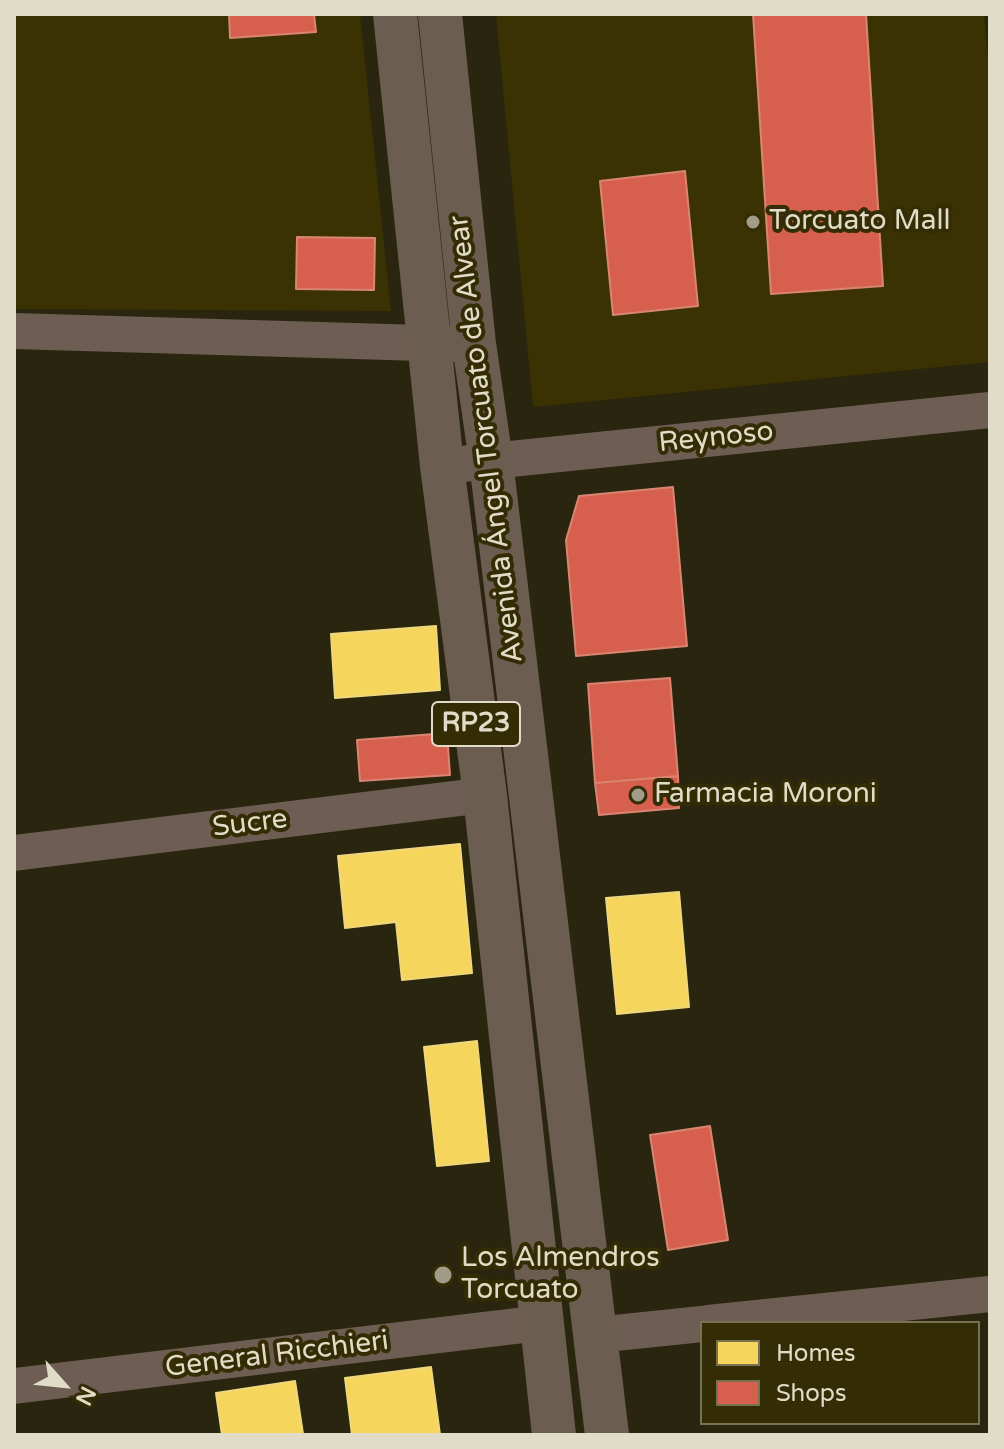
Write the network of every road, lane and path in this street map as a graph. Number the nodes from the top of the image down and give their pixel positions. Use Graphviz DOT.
graph roads {
  1 [pos="395,14"];
  2 [pos="440,14"];
  3 [pos="14,331"];
  4 [pos="429,343"];
  5 [pos="474,344"];
  6 [pos="990,410"];
  7 [pos="491,461"];
  8 [pos="442,466"];
  9 [pos="485,795"];
  10 [pos="14,853"];
  11 [pos="990,1294"];
  12 [pos="727,1321"];
  13 [pos="541,1323"];
  14 [pos="700,1324"];
  15 [pos="596,1335"];
  16 [pos="14,1386"];
  17 [pos="554,1435"];
  18 [pos="607,1435"];
  1 -- 4 [label="main road, Avenida Ángel Torcuato de Alvear / RP23"];
  2 -- 5 [label="main road, Avenida Ángel Torcuato de Alvear / RP23"];
  3 -- 4 [label="street"];
  4 -- 5 [label="street"];
  4 -- 8 [label="main road, Avenida Ángel Torcuato de Alvear / RP23"];
  5 -- 7 [label="main road, Avenida Ángel Torcuato de Alvear / RP23"];
  6 -- 7 [label="street, Reynoso"];
  7 -- 8 [label="street, Reynoso"];
  7 -- 15 [label="main road, Avenida Ángel Torcuato de Alvear / RP23"];
  8 -- 9 [label="main road, Avenida Ángel Torcuato de Alvear / RP23"];
  9 -- 10 [label="street, Sucre"];
  9 -- 13 [label="main road, Avenida Ángel Torcuato de Alvear / RP23"];
  11 -- 12 [label="street"];
  13 -- 16 [label="street, General Ricchieri"];
  13 -- 17 [label="main road, Avenida Ángel Torcuato de Alvear / RP23"];
  14 -- 15 [label="street"];
  15 -- 18 [label="main road, Avenida Ángel Torcuato de Alvear / RP23"];
}
